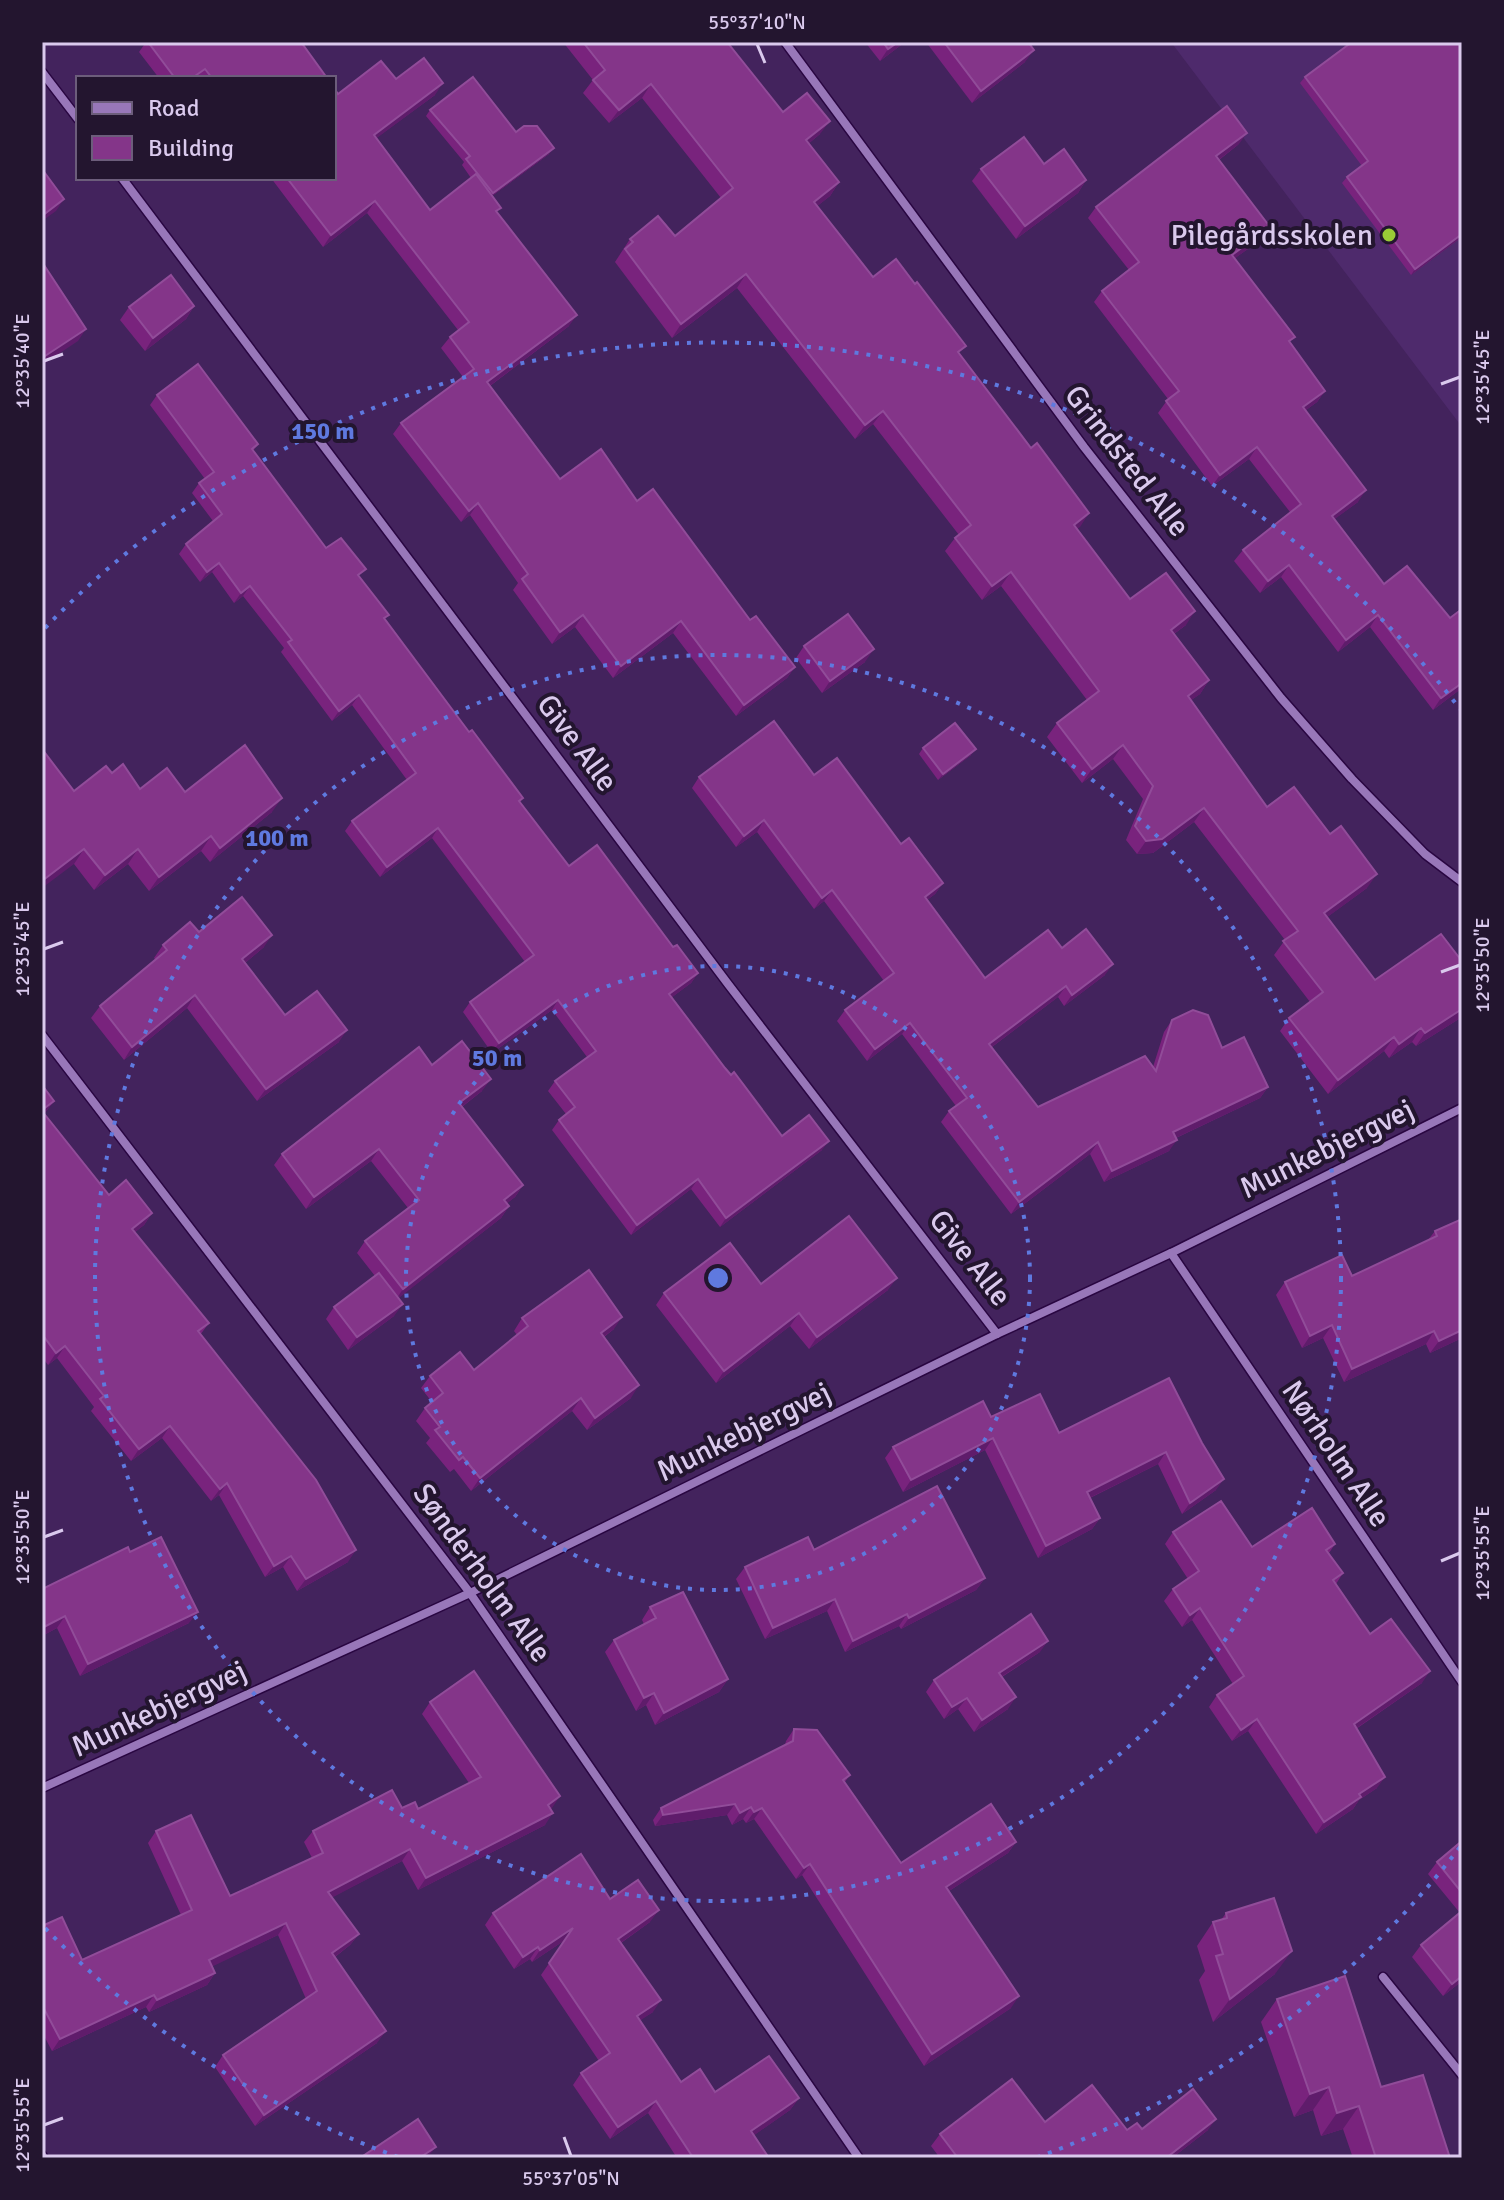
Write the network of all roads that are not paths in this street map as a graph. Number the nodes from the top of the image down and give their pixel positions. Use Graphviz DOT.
graph roads {
  1 [pos="785,42"];
  2 [pos="42,72"];
  3 [pos="76,116"];
  4 [pos="124,180"];
  5 [pos="1462,882"];
  6 [pos="42,1035"];
  7 [pos="1462,1108"];
  8 [pos="1171,1253"];
  9 [pos="997,1334"];
  10 [pos="470,1593"];
  11 [pos="1462,1682"];
  12 [pos="42,1788"];
  13 [pos="1383,1977"];
  14 [pos="1462,2075"];
  15 [pos="859,2158"];
  1 -- 5 [label="street, Grindsted Alle"];
  2 -- 3 [label="street"];
  4 -- 9 [label="street, Give Alle"];
  6 -- 10 [label="street, Sønderholm Alle"];
  7 -- 8 [label="street, Munkebjergvej"];
  8 -- 9 [label="street, Munkebjergvej"];
  8 -- 11 [label="street, Nørholm Alle"];
  9 -- 10 [label="street, Munkebjergvej"];
  10 -- 12 [label="street, Munkebjergvej"];
  10 -- 15 [label="street, Sønderholm Alle"];
  13 -- 14 [label="street"];
}
